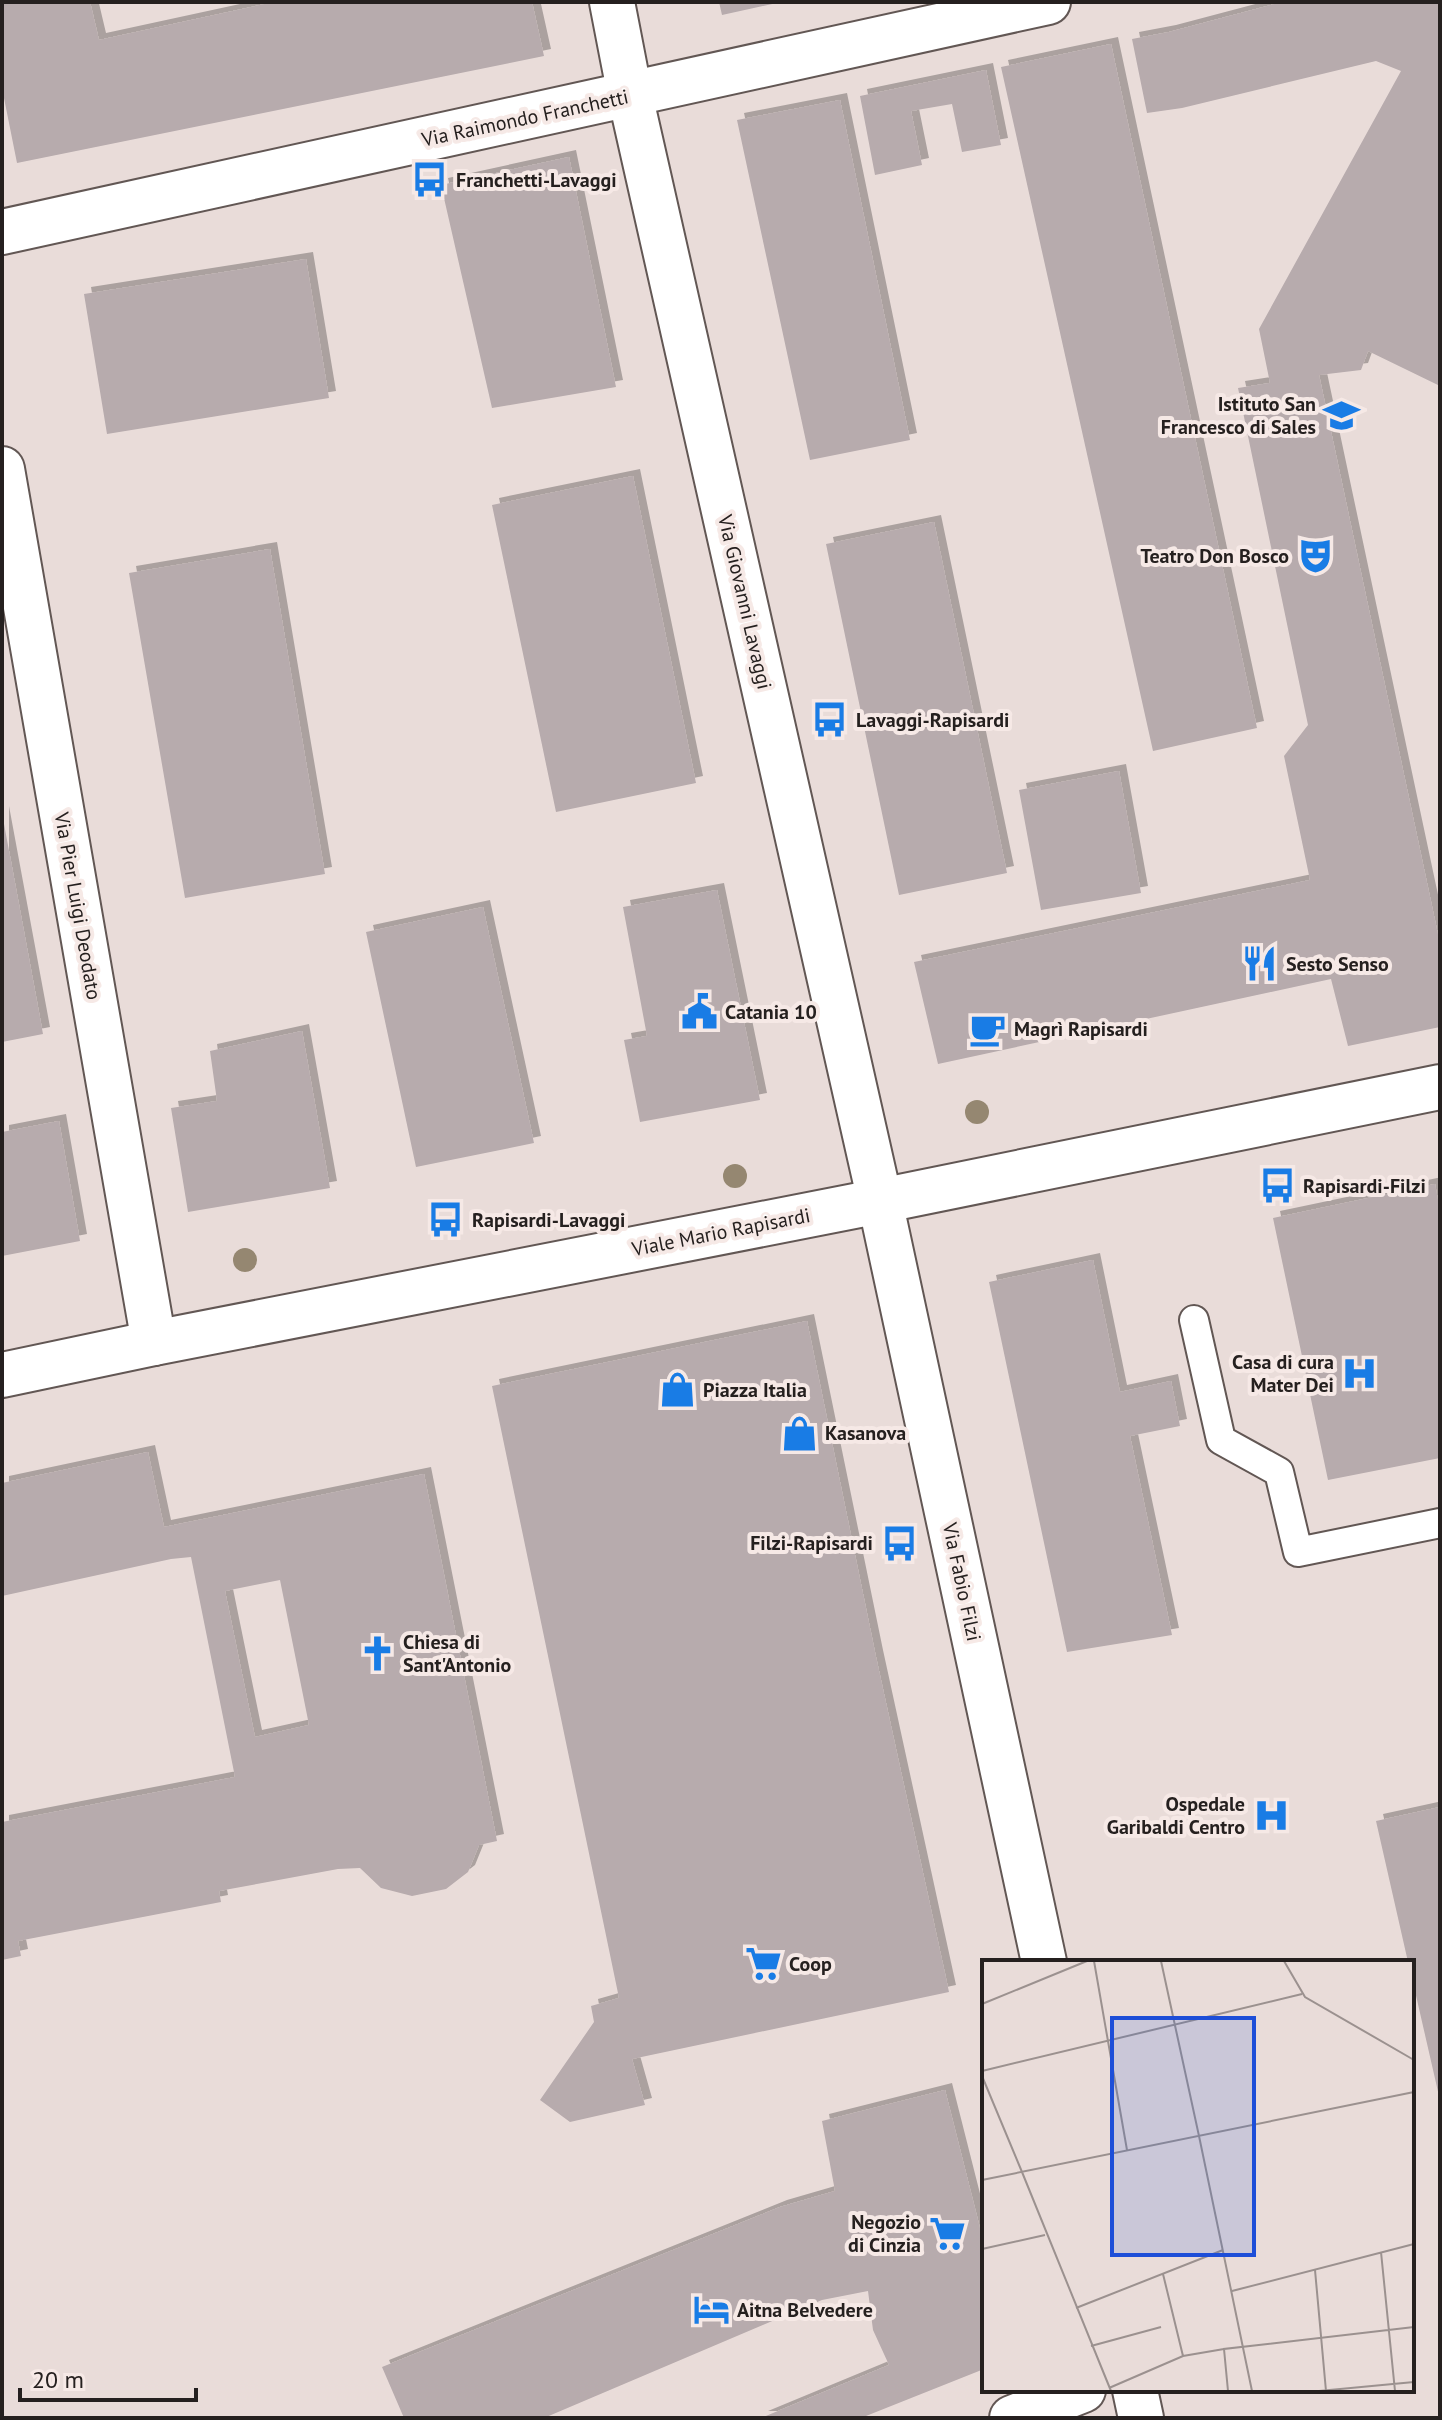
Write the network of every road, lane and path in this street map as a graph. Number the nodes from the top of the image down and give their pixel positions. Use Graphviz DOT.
graph roads {
  1 [pos="612,2"];
  2 [pos="1048,2"];
  3 [pos="630,95"];
  4 [pos="2,232"];
  5 [pos="2,469"];
  6 [pos="1440,1087"];
  7 [pos="880,1201"];
  8 [pos="1194,1320"];
  9 [pos="154,1343"];
  10 [pos="2,1375"];
  11 [pos="1440,1523"];
  12 [pos="1044,1960"];
  13 [pos="1078,2392"];
  14 [pos="1135,2392"];
  15 [pos="1012,2418"];
  16 [pos="1141,2418"];
  1 -- 3 [label="street, Via Giovanni Lavaggi"];
  2 -- 3 [label="street, Via Raimondo Franchetti"];
  3 -- 4 [label="street, Via Raimondo Franchetti"];
  3 -- 7 [label="street, Via Giovanni Lavaggi"];
  5 -- 9 [label="street, Via Pier Luigi Deodato"];
  6 -- 7 [label="street, Viale Mario Rapisardi"];
  7 -- 9 [label="street, Viale Mario Rapisardi"];
  7 -- 12 [label="street, Via Fabio Filzi"];
  8 -- 11 [label="lane"];
  9 -- 10 [label="street, Viale Mario Rapisardi"];
  13 -- 15 [label="street"];
  14 -- 16 [label="street"];
}
